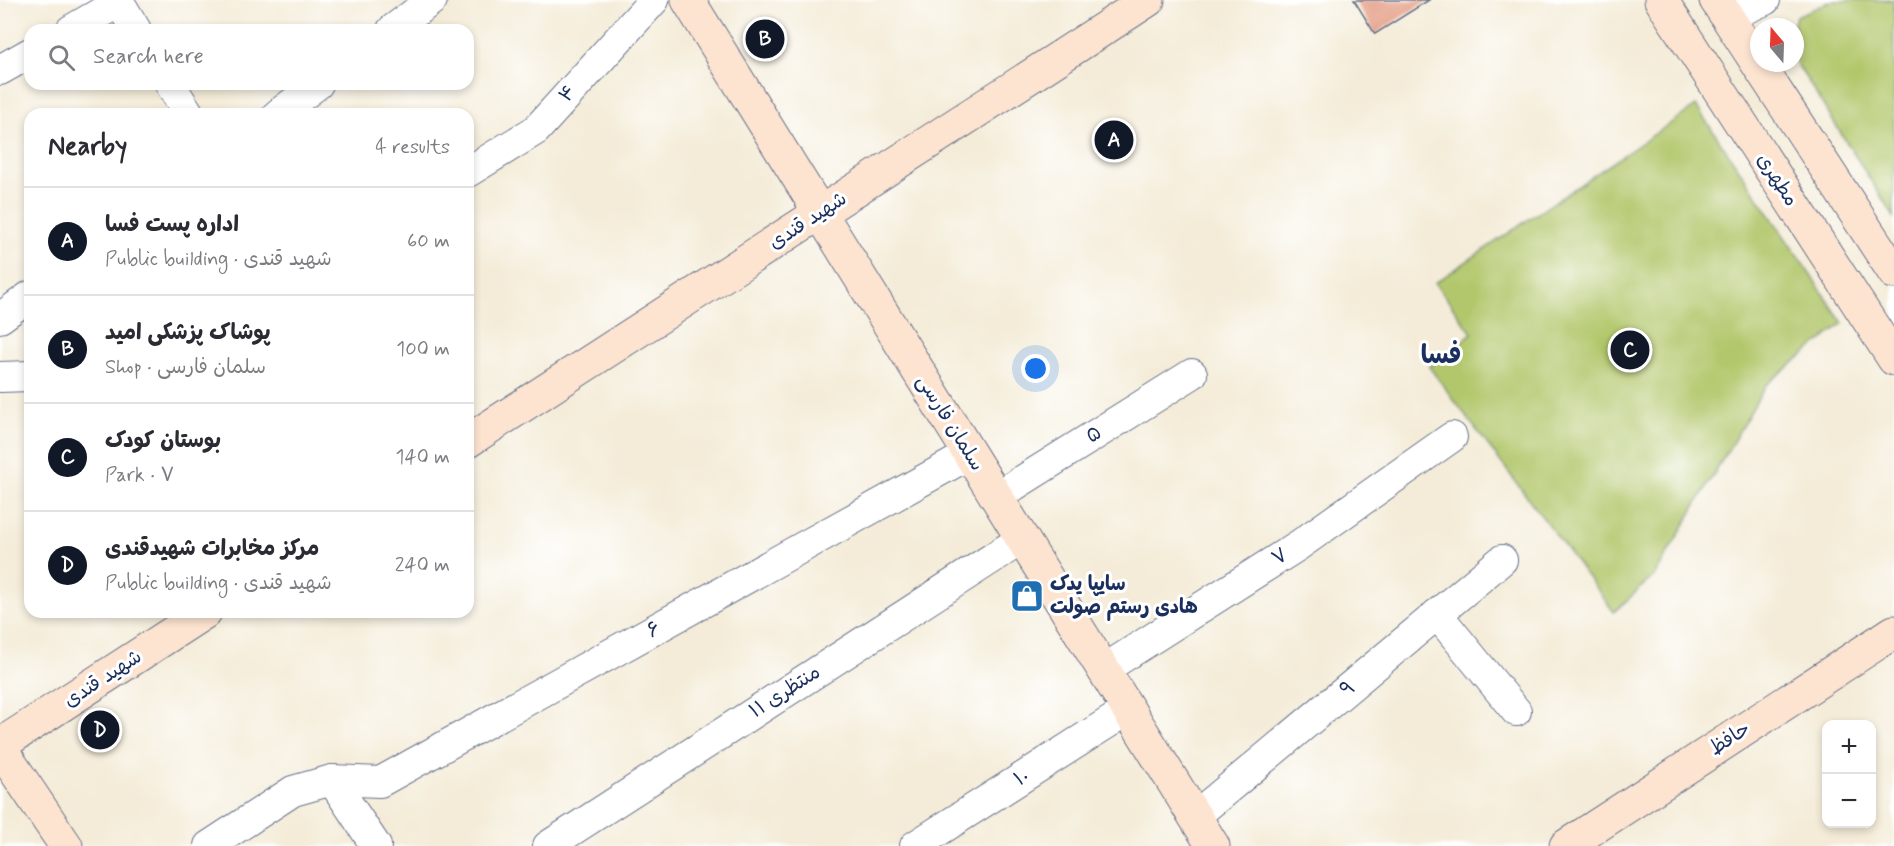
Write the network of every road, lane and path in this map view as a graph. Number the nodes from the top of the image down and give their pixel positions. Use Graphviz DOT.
graph roads {
  1 [pos="432,0"];
  2 [pos="654,0"];
  3 [pos="688,0"];
  4 [pos="1148,0"];
  5 [pos="1661,0"];
  6 [pos="1765,0"];
  7 [pos="118,1"];
  8 [pos="1722,8"];
  9 [pos="81,24"];
  10 [pos="132,24"];
  11 [pos="400,24"];
  12 [pos="24,56"];
  13 [pos="0,70"];
  14 [pos="174,90"];
  15 [pos="310,90"];
  16 [pos="185,108"];
  17 [pos="286,108"];
  18 [pos="474,168"];
  19 [pos="820,213"];
  20 [pos="1894,272"];
  21 [pos="24,300"];
  22 [pos="0,318"];
  23 [pos="1894,359"];
  24 [pos="1192,374"];
  25 [pos="24,376"];
  26 [pos="0,377"];
  27 [pos="1452,436"];
  28 [pos="474,437"];
  29 [pos="970,454"];
  30 [pos="996,497"];
  31 [pos="1022,539"];
  32 [pos="1502,560"];
  33 [pos="1437,614"];
  34 [pos="196,618"];
  35 [pos="1894,632"];
  36 [pos="1103,670"];
  37 [pos="1128,710"];
  38 [pos="1516,711"];
  39 [pos="0,746"];
  40 [pos="332,780"];
  41 [pos="1194,817"];
  42 [pos="66,846"];
  43 [pos="209,846"];
  44 [pos="376,846"];
  45 [pos="548,846"];
  46 [pos="915,846"];
  47 [pos="1213,846"];
  48 [pos="1566,846"];
  1 -- 11 [label="street"];
  2 -- 18 [label="street, ۴"];
  3 -- 19 [label="street, سلمان فارسی"];
  4 -- 19 [label="street, شهید قندی"];
  5 -- 23 [label="street, مطهری"];
  6 -- 8 [label="street"];
  7 -- 9 [label="street"];
  7 -- 10 [label="street"];
  8 -- 20 [label="street"];
  12 -- 13 [label="street"];
  14 -- 16 [label="street"];
  15 -- 17 [label="street"];
  19 -- 28 [label="street, شهید قندی"];
  19 -- 29 [label="street, سلمان فارسی"];
  21 -- 22 [label="street"];
  24 -- 30 [label="street, ۵"];
  25 -- 26 [label="street"];
  27 -- 36 [label="street, ۷"];
  29 -- 30 [label="street, سلمان فارسی"];
  29 -- 40 [label="street, ۶"];
  30 -- 31 [label="street, سلمان فارسی"];
  31 -- 36 [label="street, سلمان فارسی"];
  31 -- 45 [label="street, منتظری ۱۱"];
  32 -- 33 [label="street, ۹"];
  33 -- 38 [label="street"];
  33 -- 41 [label="street, ۹"];
  34 -- 39 [label="street, شهید قندی"];
  35 -- 48 [label="street, حافظ"];
  36 -- 37 [label="street, سلمان فارسی"];
  37 -- 41 [label="street, سلمان فارسی"];
  37 -- 46 [label="street, ۱۰"];
  39 -- 42 [label="street"];
  40 -- 43 [label="street, ۶"];
  40 -- 44 [label="street"];
  41 -- 47 [label="street, سلمان فارسی"];
}
